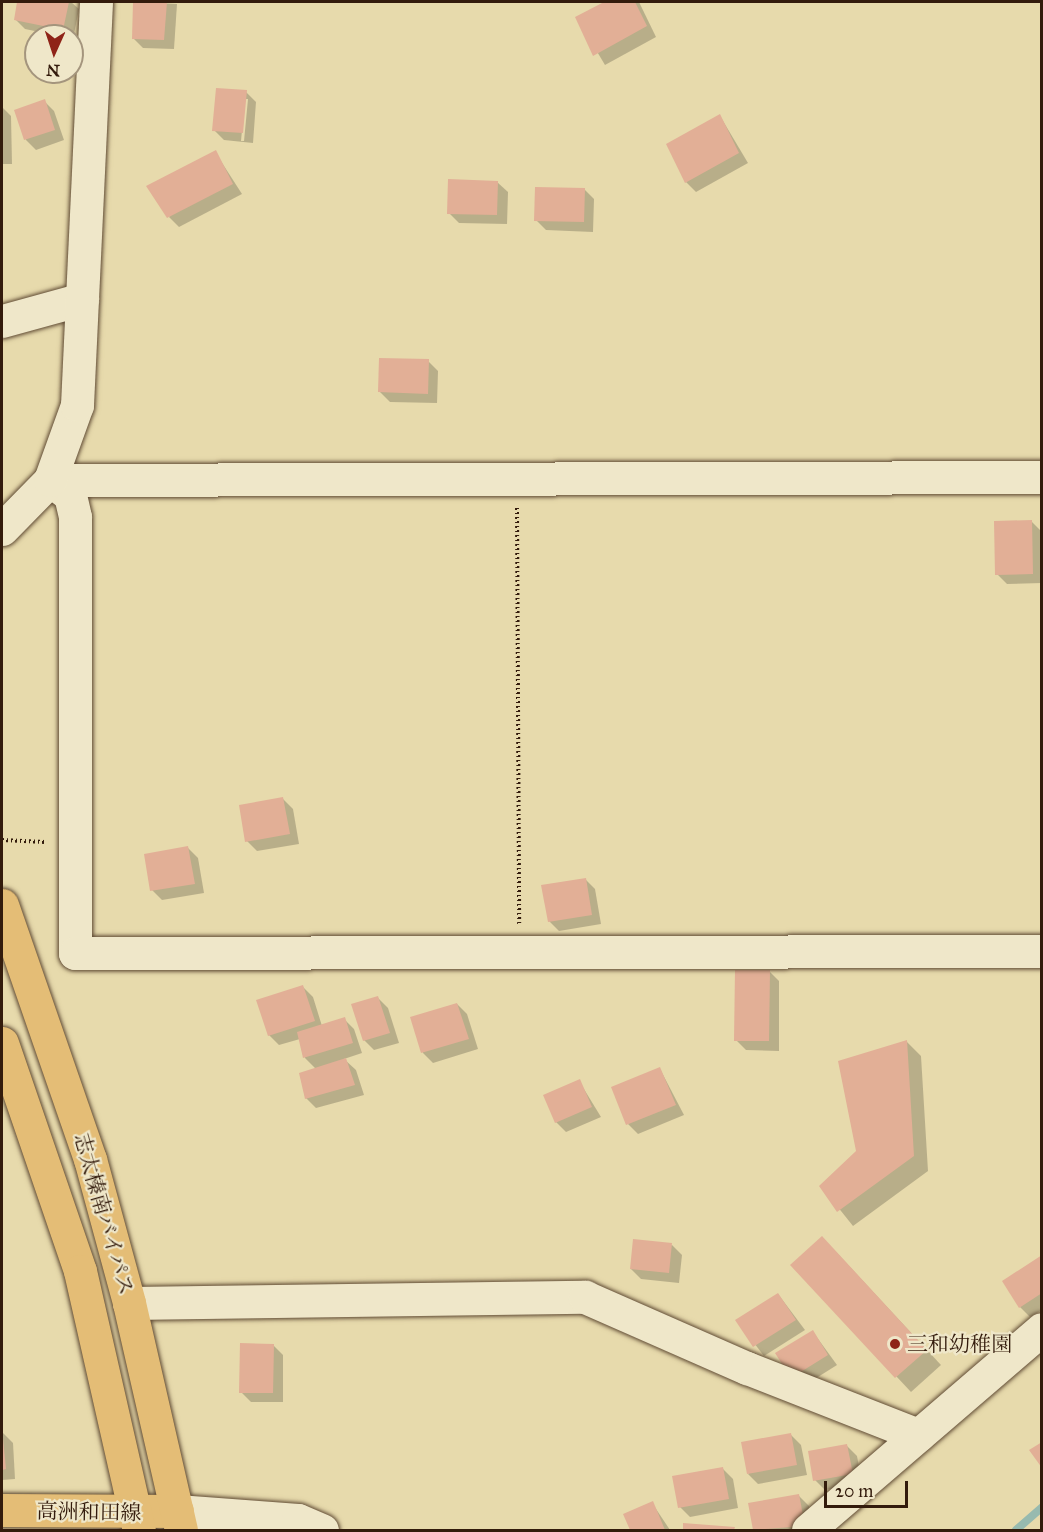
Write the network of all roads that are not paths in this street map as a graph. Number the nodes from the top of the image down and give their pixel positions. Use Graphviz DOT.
graph roads {
  1 [pos="96,2"];
  2 [pos="82,299"];
  3 [pos="2,321"];
  4 [pos="1041,477"];
  5 [pos="50,480"];
  6 [pos="2,529"];
  7 [pos="2,904"];
  8 [pos="1041,951"];
  9 [pos="2,1043"];
  10 [pos="129,1303"];
  11 [pos="1041,1329"];
  12 [pos="918,1435"];
  13 [pos="2,1510"];
  14 [pos="179,1521"];
  15 [pos="137,1522"];
  16 [pos="322,1530"];
  17 [pos="808,1530"];
  1 -- 2 [label="street"];
  2 -- 3 [label="street"];
  2 -- 5 [label="street"];
  4 -- 5 [label="street"];
  5 -- 6 [label="street"];
  5 -- 8 [label="street"];
  7 -- 10 [label="main road, 志太榛南バイパス"];
  9 -- 15 [label="main road, 志太榛南バイパス"];
  10 -- 12 [label="street"];
  10 -- 14 [label="main road, 志太榛南バイパス"];
  11 -- 12 [label="street"];
  12 -- 17 [label="street"];
  13 -- 15 [label="main road, 高洲和田線"];
  14 -- 15 [label="main road, 高洲和田線"];
  14 -- 16 [label="street"];
}
